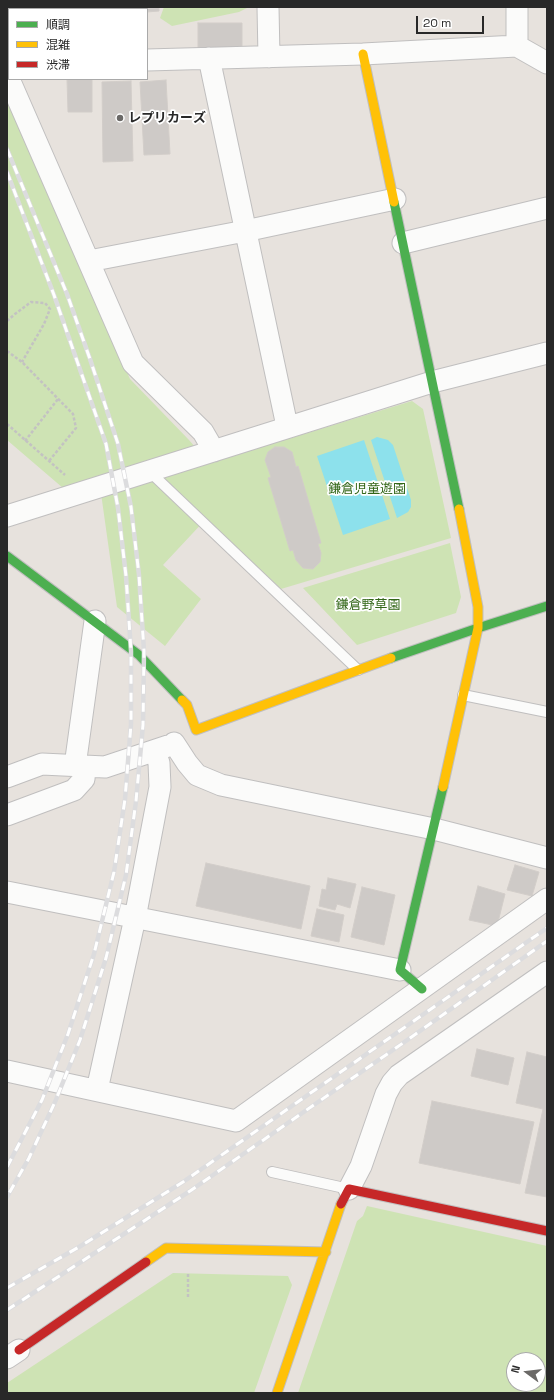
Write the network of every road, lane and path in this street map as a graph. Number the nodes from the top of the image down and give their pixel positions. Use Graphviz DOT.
graph roads {
  1 [pos="268,7"];
  2 [pos="517,7"];
  3 [pos="517,46"];
  4 [pos="363,54"];
  5 [pos="269,57"];
  6 [pos="209,58"];
  7 [pos="148,60"];
  8 [pos="547,63"];
  9 [pos="9,80"];
  10 [pos="395,199"];
  11 [pos="547,208"];
  12 [pos="245,231"];
  13 [pos="403,243"];
  14 [pos="89,261"];
  15 [pos="7,322"];
  16 [pos="7,351"];
  17 [pos="547,353"];
  18 [pos="22,362"];
  19 [pos="432,382"];
  20 [pos="58,399"];
  21 [pos="7,424"];
  22 [pos="287,426"];
  23 [pos="25,440"];
  24 [pos="214,451"];
  25 [pos="49,461"];
  26 [pos="149,471"];
  27 [pos="67,477"];
  28 [pos="7,516"];
  29 [pos="7,556"];
  30 [pos="547,606"];
  31 [pos="95,621"];
  32 [pos="478,628"];
  33 [pos="358,670"];
  34 [pos="463,695"];
  35 [pos="547,712"];
  36 [pos="196,730"];
  37 [pos="174,743"];
  38 [pos="154,751"];
  39 [pos="80,766"];
  40 [pos="7,777"];
  41 [pos="7,815"];
  42 [pos="434,829"];
  43 [pos="547,858"];
  44 [pos="7,892"];
  45 [pos="547,899"];
  46 [pos="135,918"];
  47 [pos="400,970"];
  48 [pos="547,972"];
  49 [pos="422,989"];
  50 [pos="7,1071"];
  51 [pos="97,1090"];
  52 [pos="272,1172"];
  53 [pos="349,1189"];
  54 [pos="547,1230"];
  55 [pos="326,1252"];
  56 [pos="188,1269"];
  57 [pos="188,1297"];
  58 [pos="13,1354"];
  59 [pos="277,1393"];
  1 -- 5 [label="street"];
  2 -- 3 [label="street"];
  3 -- 4 [label="street"];
  3 -- 8 [label="street"];
  4 -- 5 [label="street"];
  4 -- 10 [label="street"];
  5 -- 6 [label="street"];
  6 -- 7 [label="street"];
  6 -- 12 [label="street"];
  9 -- 14 [label="street"];
  10 -- 12 [label="street"];
  10 -- 13 [label="street"];
  11 -- 13 [label="street"];
  12 -- 14 [label="street"];
  12 -- 22 [label="street"];
  13 -- 19 [label="street"];
  14 -- 24 [label="street"];
  15 -- 18 [label="path"];
  16 -- 18 [label="path"];
  17 -- 19 [label="street"];
  18 -- 20 [label="path"];
  19 -- 22 [label="street"];
  19 -- 32 [label="street"];
  20 -- 23 [label="path"];
  20 -- 25 [label="path"];
  21 -- 23 [label="path"];
  22 -- 24 [label="street"];
  23 -- 25 [label="path"];
  24 -- 26 [label="street"];
  25 -- 27 [label="path"];
  26 -- 28 [label="street"];
  26 -- 33 [label="lane"];
  29 -- 31 [label="street"];
  30 -- 32 [label="street"];
  31 -- 36 [label="street"];
  31 -- 39 [label="street"];
  32 -- 33 [label="street"];
  32 -- 34 [label="street"];
  33 -- 36 [label="street"];
  34 -- 35 [label="lane"];
  34 -- 42 [label="street"];
  36 -- 37 [label="street"];
  37 -- 38 [label="street"];
  37 -- 42 [label="street"];
  38 -- 39 [label="street"];
  38 -- 46 [label="street"];
  39 -- 40 [label="street"];
  39 -- 41 [label="street"];
  42 -- 43 [label="street"];
  42 -- 47 [label="street"];
  44 -- 46 [label="street"];
  45 -- 49 [label="street"];
  46 -- 47 [label="street"];
  46 -- 51 [label="street"];
  47 -- 49 [label="street"];
  48 -- 53 [label="street"];
  49 -- 51 [label="street"];
  50 -- 51 [label="street"];
  52 -- 53 [label="lane"];
  53 -- 54 [label="street"];
  53 -- 55 [label="street"];
  55 -- 58 [label="street"];
  55 -- 59 [label="street"];
  56 -- 57 [label="path"];
}
